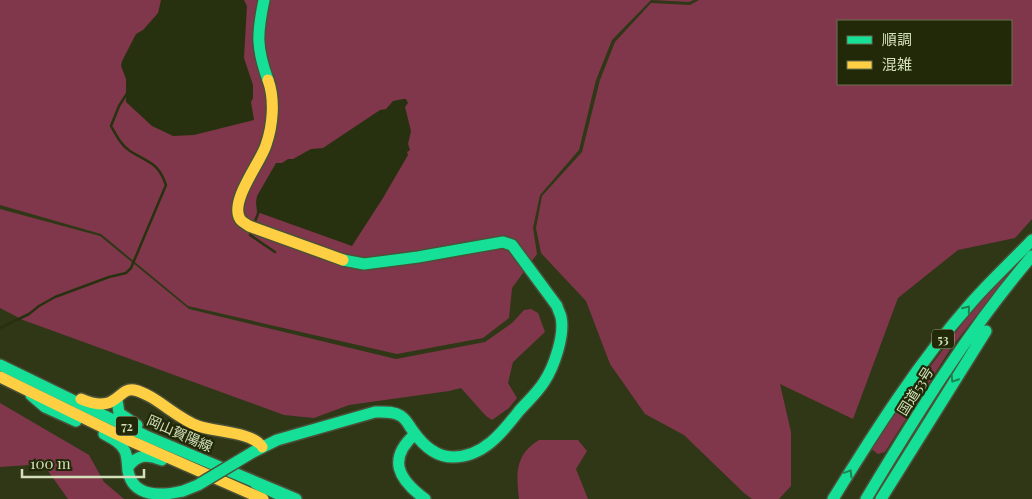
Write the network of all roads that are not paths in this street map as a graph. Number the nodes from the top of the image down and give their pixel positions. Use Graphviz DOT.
graph roads {
  1 [pos="264,0"];
  2 [pos="1032,240"];
  3 [pos="1032,256"];
  4 [pos="1032,268"];
  5 [pos="0,364"];
  6 [pos="0,377"];
  7 [pos="40,385"];
  8 [pos="27,391"];
  9 [pos="117,400"];
  10 [pos="415,434"];
  11 [pos="257,449"];
  12 [pos="202,460"];
  13 [pos="128,467"];
  14 [pos="208,474"];
  15 [pos="251,487"];
  16 [pos="265,499"];
  17 [pos="288,499"];
  18 [pos="296,499"];
  19 [pos="425,499"];
  20 [pos="833,499"];
  21 [pos="866,499"];
  22 [pos="881,499"];
  1 -- 10 [label="main road"];
  20 -- 2 [label="main road, 53, one-way"];
  3 -- 21 [label="main road, 国道53号 / 53"];
  4 -- 22 [label="main road, 53, one-way"];
  5 -- 7 [label="main road, 岡山賀陽線 / 72"];
  6 -- 8 [label="main road, 岡山賀陽線 / 72"];
  7 -- 9 [label="main road"];
  7 -- 12 [label="main road, 岡山賀陽線 / 72"];
  8 -- 13 [label="main road"];
  8 -- 14 [label="main road, 岡山賀陽線 / 72"];
  9 -- 11 [label="main road"];
  9 -- 12 [label="main road"];
  10 -- 11 [label="main road"];
  10 -- 19 [label="main road"];
  11 -- 13 [label="main road, bridge"];
  12 -- 15 [label="main road, 岡山賀陽線 / 72"];
  13 -- 14 [label="main road"];
  14 -- 15 [label="main road, 岡山賀陽線 / 72"];
  15 -- 16 [label="main road, 72"];
  15 -- 17 [label="main road, 72"];
  15 -- 18 [label="main road, 岡山賀陽線 / 72"];
}
